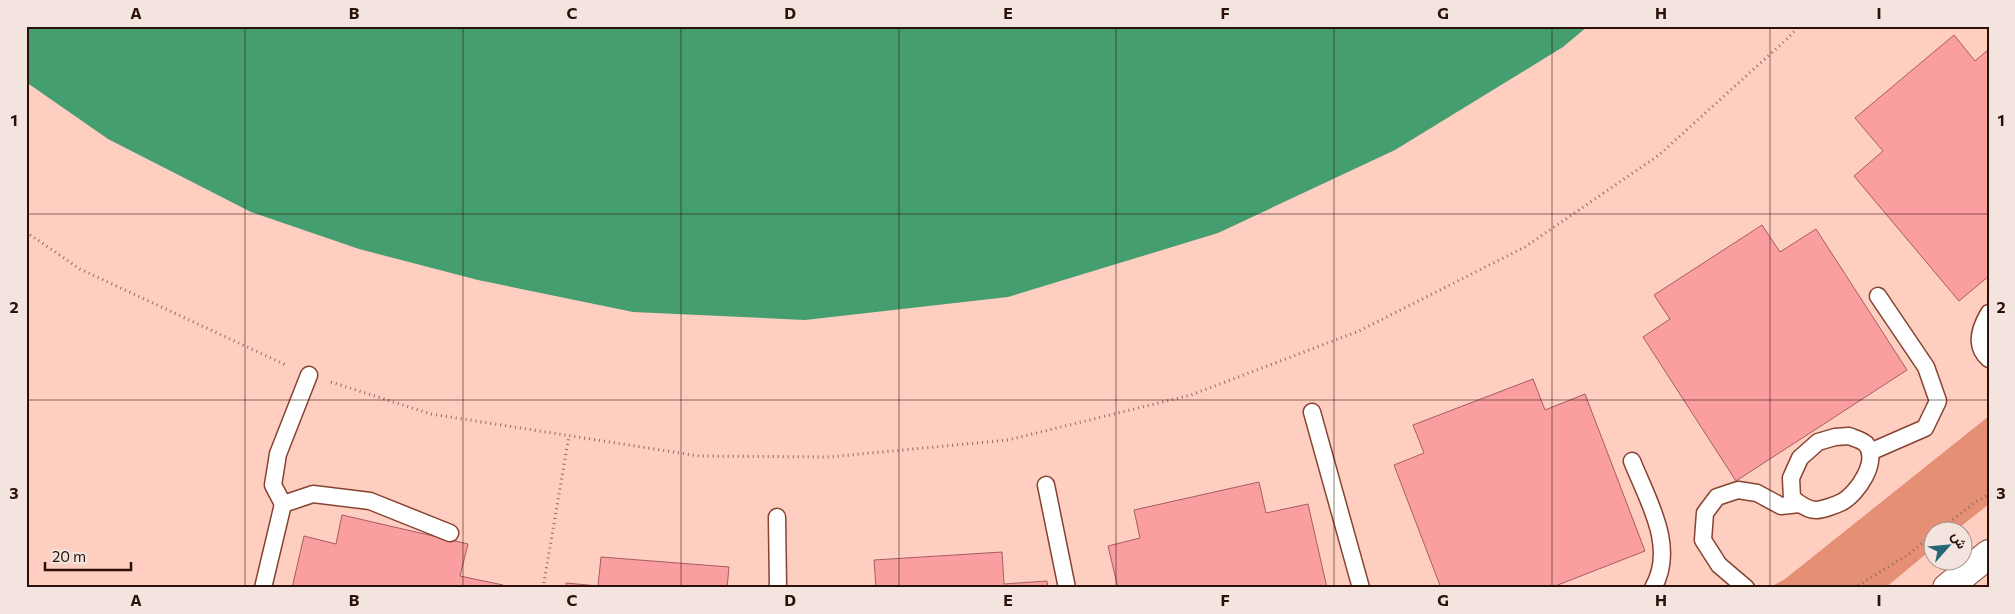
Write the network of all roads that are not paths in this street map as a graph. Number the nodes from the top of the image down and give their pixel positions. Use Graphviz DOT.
graph roads {
  1 [pos="1878,296"];
  2 [pos="1989,313"];
  3 [pos="1989,359"];
  4 [pos="309,375"];
  5 [pos="1312,412"];
  6 [pos="1870,452"];
  7 [pos="1632,461"];
  8 [pos="1046,486"];
  9 [pos="283,504"];
  10 [pos="1798,504"];
  11 [pos="777,517"];
  12 [pos="450,533"];
  13 [pos="1989,554"];
  14 [pos="263,588"];
  15 [pos="778,588"];
  16 [pos="1066,588"];
  17 [pos="1361,588"];
  18 [pos="1653,588"];
  19 [pos="1746,588"];
  20 [pos="1948,588"];
  1 -- 6 [label="lane"];
  2 -- 3 [label="lane"];
  4 -- 9 [label="lane"];
  5 -- 17 [label="lane"];
  6 -- 10 [label="lane"];
  6 -- 10 [label="lane"];
  7 -- 18 [label="lane"];
  8 -- 16 [label="lane"];
  9 -- 12 [label="lane"];
  9 -- 14 [label="lane"];
  10 -- 19 [label="lane"];
  11 -- 15 [label="lane"];
  13 -- 20 [label="street"];
}
